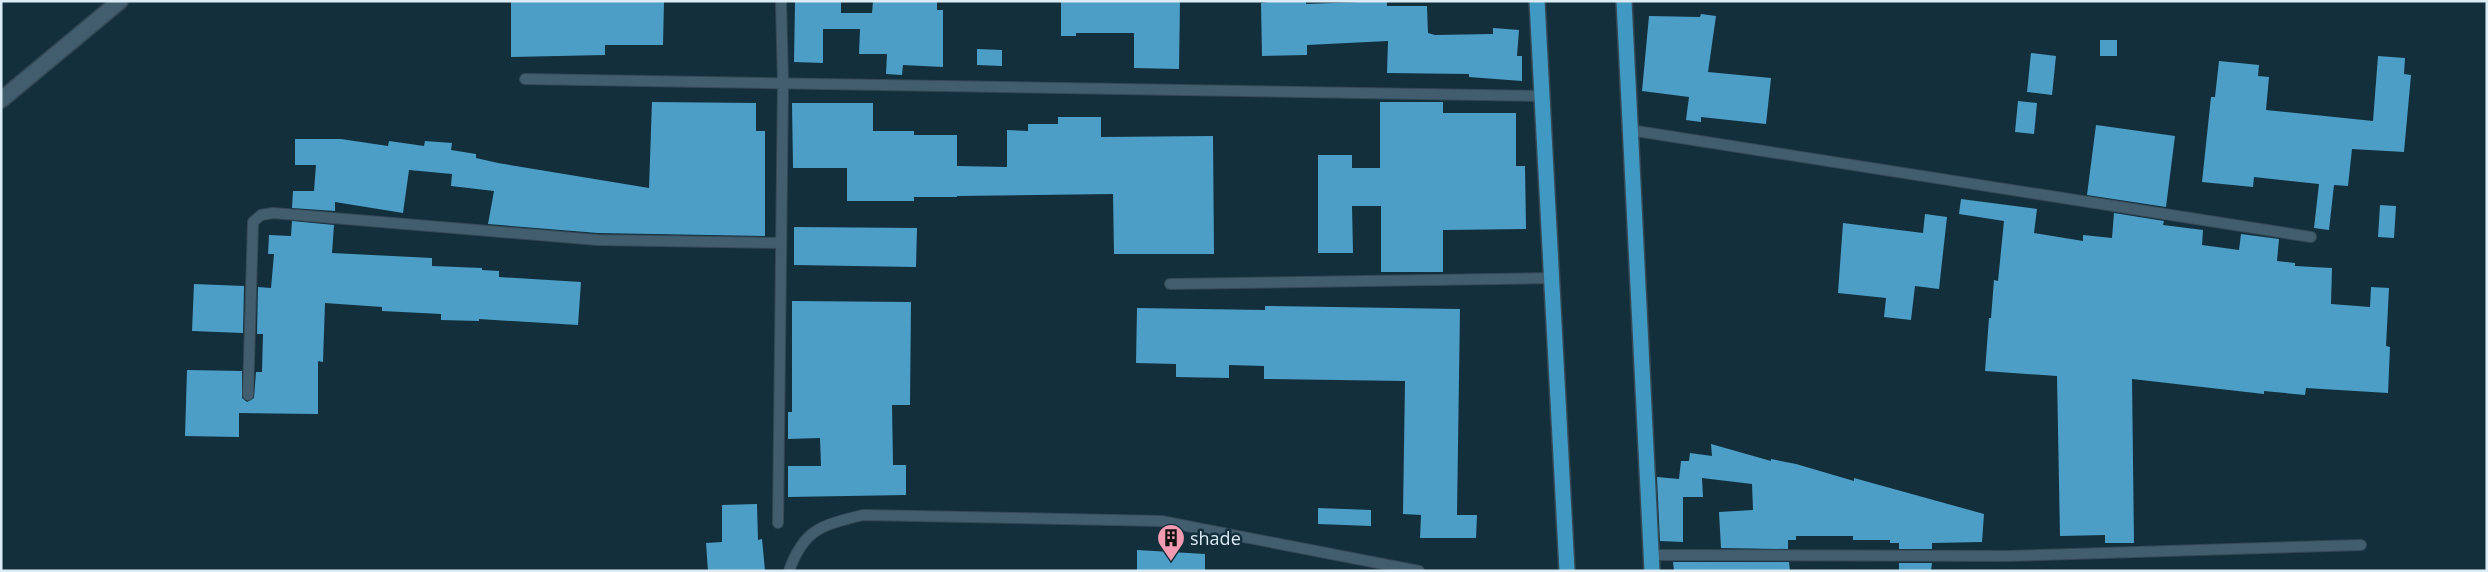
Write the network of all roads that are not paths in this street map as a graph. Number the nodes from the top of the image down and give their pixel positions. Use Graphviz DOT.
graph roads {
  1 [pos="120,1"];
  2 [pos="781,1"];
  3 [pos="1537,1"];
  4 [pos="1624,1"];
  5 [pos="525,79"];
  6 [pos="783,82"];
  7 [pos="1544,96"];
  8 [pos="1,100"];
  9 [pos="1630,130"];
  10 [pos="2311,237"];
  11 [pos="780,243"];
  12 [pos="1552,278"];
  13 [pos="1170,284"];
  14 [pos="248,395"];
  15 [pos="778,523"];
  16 [pos="2361,545"];
  17 [pos="1651,554"];
  18 [pos="789,571"];
  19 [pos="1419,571"];
  20 [pos="1567,571"];
  21 [pos="1652,571"];
  1 -- 8 [label="street"];
  2 -- 6 [label="lane"];
  3 -- 7 [label="main road"];
  4 -- 9 [label="main road"];
  5 -- 6 [label="lane"];
  6 -- 7 [label="lane"];
  6 -- 11 [label="lane"];
  7 -- 12 [label="main road"];
  9 -- 10 [label="lane"];
  9 -- 17 [label="main road"];
  11 -- 14 [label="lane"];
  11 -- 15 [label="lane"];
  12 -- 13 [label="lane"];
  12 -- 20 [label="main road"];
  16 -- 17 [label="lane"];
  17 -- 21 [label="main road"];
  18 -- 19 [label="lane"];
}
